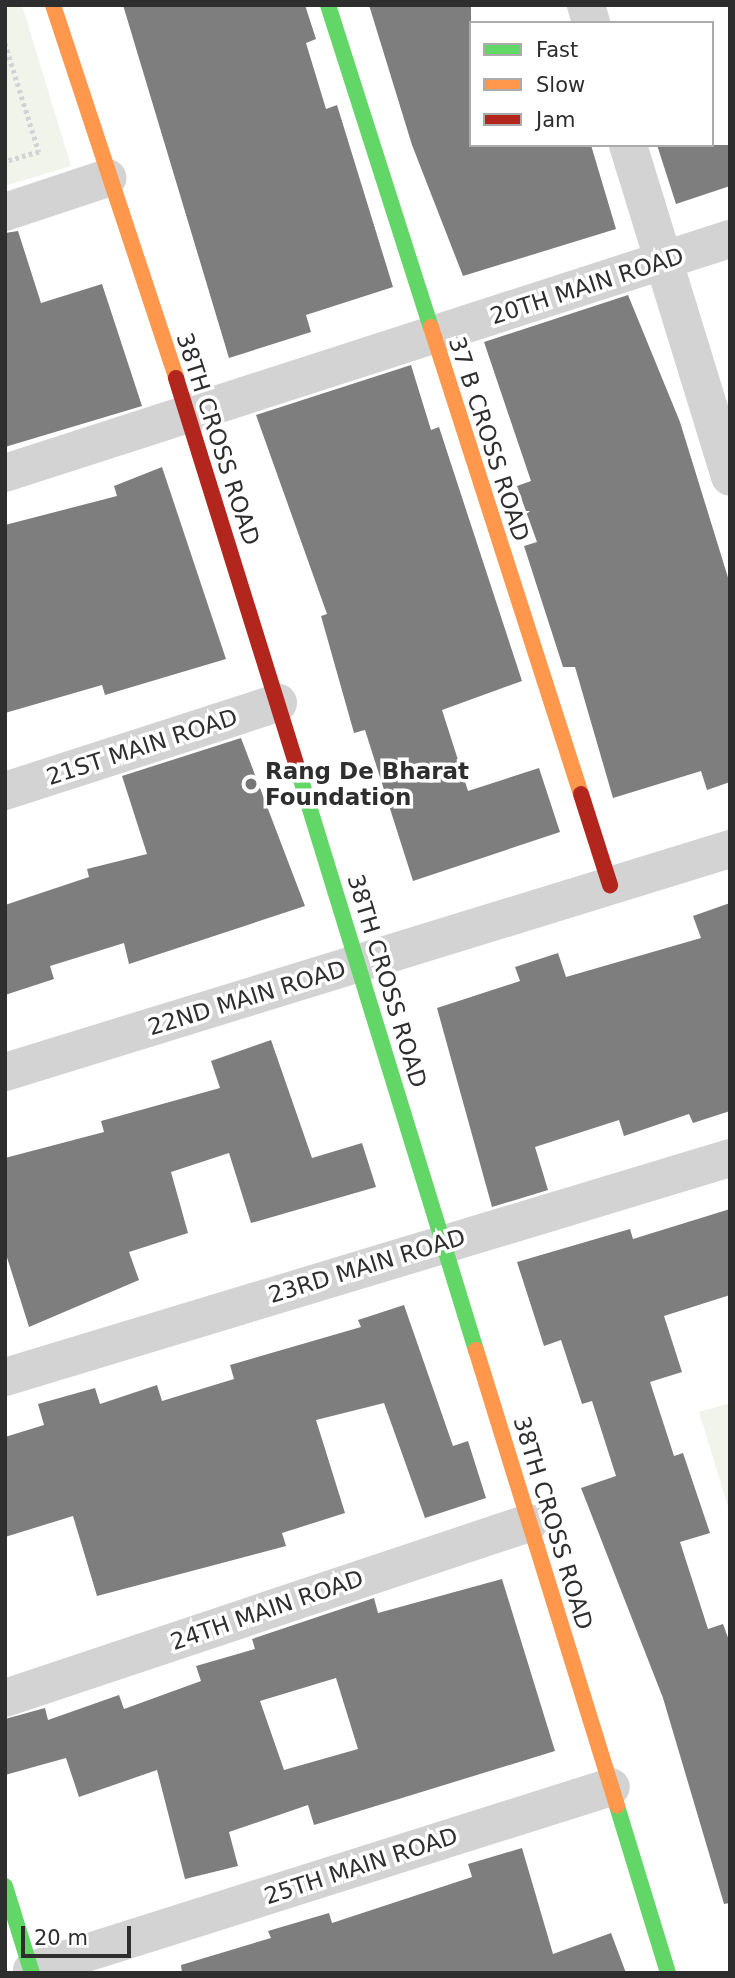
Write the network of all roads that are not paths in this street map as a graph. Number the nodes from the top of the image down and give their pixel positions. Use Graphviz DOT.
graph roads {
  1 [pos="53,5"];
  2 [pos="328,5"];
  3 [pos="629,147"];
  4 [pos="107,178"];
  5 [pos="5,212"];
  6 [pos="730,239"];
  7 [pos="663,261"];
  8 [pos="432,337"];
  9 [pos="189,416"];
  10 [pos="5,473"];
  11 [pos="730,477"];
  12 [pos="278,703"];
  13 [pos="5,791"];
  14 [pos="730,849"];
  15 [pos="610,885"];
  16 [pos="358,964"];
  17 [pos="5,1072"];
  18 [pos="730,1158"];
  19 [pos="444,1243"];
  20 [pos="5,1377"];
  21 [pos="529,1522"];
  22 [pos="5,1698"];
  23 [pos="611,1787"];
  24 [pos="5,1886"];
  25 [pos="32,1972"];
  26 [pos="668,1973"];
  1 -- 4 [label="street, 38TH CROSS ROAD"];
  2 -- 8 [label="street, 37 B CROSS ROAD"];
  3 -- 7 [label="street"];
  4 -- 5 [label="street"];
  4 -- 9 [label="street, 38TH CROSS ROAD"];
  6 -- 7 [label="street, 20TH MAIN ROAD"];
  7 -- 8 [label="street, 20TH MAIN ROAD"];
  7 -- 11 [label="street"];
  8 -- 9 [label="street, 20TH MAIN ROAD"];
  8 -- 15 [label="street, 37 B CROSS ROAD"];
  9 -- 10 [label="street, 20TH MAIN ROAD"];
  9 -- 12 [label="street, 38TH CROSS ROAD"];
  12 -- 13 [label="street, 21ST MAIN ROAD"];
  12 -- 16 [label="street, 38TH CROSS ROAD"];
  14 -- 15 [label="street, 22ND MAIN ROAD"];
  15 -- 16 [label="street, 22ND MAIN ROAD"];
  16 -- 17 [label="street, 22ND MAIN ROAD"];
  16 -- 19 [label="street, 38TH CROSS ROAD"];
  18 -- 19 [label="street, 23RD MAIN ROAD"];
  19 -- 20 [label="street, 23RD MAIN ROAD"];
  19 -- 21 [label="street, 38TH CROSS ROAD"];
  21 -- 22 [label="street, 24TH MAIN ROAD"];
  21 -- 23 [label="street, 38TH CROSS ROAD"];
  23 -- 25 [label="street, 25TH MAIN ROAD"];
  23 -- 26 [label="street, 38TH CROSS ROAD"];
  24 -- 25 [label="street"];
}
